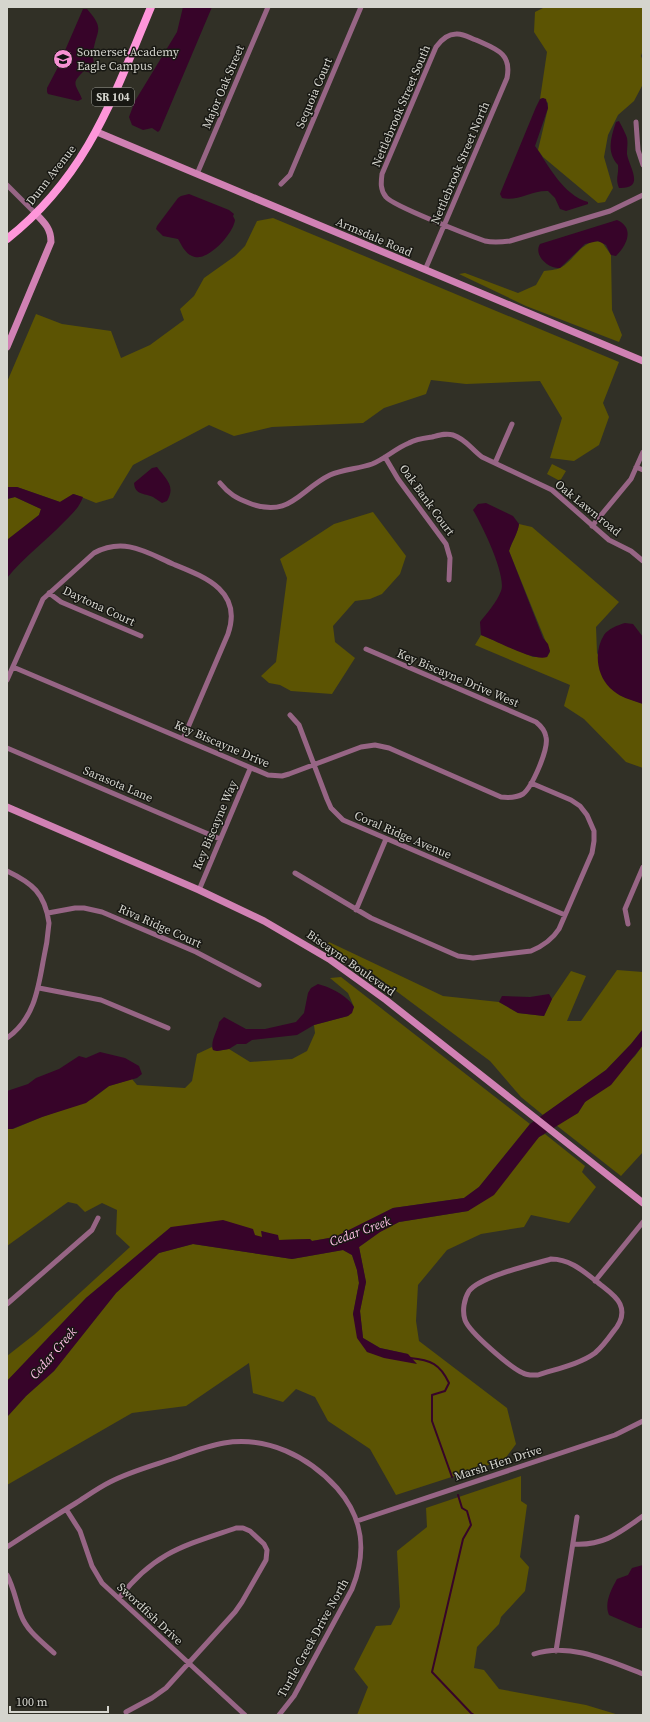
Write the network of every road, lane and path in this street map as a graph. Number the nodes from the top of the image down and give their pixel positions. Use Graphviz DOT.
graph roads {
  1 [pos="151,7"];
  2 [pos="268,7"];
  3 [pos="362,7"];
  4 [pos="449,35"];
  5 [pos="636,122"];
  6 [pos="97,132"];
  7 [pos="643,165"];
  8 [pos="197,174"];
  9 [pos="281,184"];
  10 [pos="7,186"];
  11 [pos="643,195"];
  12 [pos="36,214"];
  13 [pos="445,224"];
  14 [pos="7,239"];
  15 [pos="425,270"];
  16 [pos="7,347"];
  17 [pos="643,360"];
  18 [pos="512,424"];
  19 [pos="643,452"];
  20 [pos="385,457"];
  21 [pos="495,463"];
  22 [pos="636,467"];
  23 [pos="643,470"];
  24 [pos="220,483"];
  25 [pos="592,526"];
  26 [pos="643,561"];
  27 [pos="449,580"];
  28 [pos="49,593"];
  29 [pos="141,636"];
  30 [pos="366,649"];
  31 [pos="13,667"];
  32 [pos="7,680"];
  33 [pos="290,715"];
  34 [pos="183,739"];
  35 [pos="7,748"];
  36 [pos="314,765"];
  37 [pos="250,769"];
  38 [pos="532,783"];
  39 [pos="7,807"];
  40 [pos="220,839"];
  41 [pos="386,839"];
  42 [pos="643,867"];
  43 [pos="7,872"];
  44 [pos="295,873"];
  45 [pos="199,890"];
  46 [pos="356,910"];
  47 [pos="48,913"];
  48 [pos="565,915"];
  49 [pos="628,924"];
  50 [pos="259,984"];
  51 [pos="39,988"];
  52 [pos="168,1028"];
  53 [pos="7,1038"];
  54 [pos="643,1203"];
  55 [pos="98,1218"];
  56 [pos="643,1222"];
  57 [pos="595,1281"];
  58 [pos="7,1304"];
  59 [pos="643,1421"];
  60 [pos="66,1509"];
  61 [pos="643,1516"];
  62 [pos="577,1517"];
  63 [pos="357,1521"];
  64 [pos="573,1544"];
  65 [pos="7,1547"];
  66 [pos="7,1576"];
  67 [pos="119,1598"];
  68 [pos="556,1650"];
  69 [pos="54,1653"];
  70 [pos="534,1654"];
  71 [pos="189,1663"];
  72 [pos="643,1674"];
  73 [pos="126,1712"];
  74 [pos="245,1715"];
  75 [pos="279,1715"];
  1 -- 6 [label="main road, Dunn Avenue / SR 104"];
  2 -- 8 [label="street, Major Oak Street"];
  3 -- 9 [label="street, Sequoia Court"];
  4 -- 13 [label="street, Nettlebrook Street North"];
  4 -- 13 [label="street, Nettlebrook Street South"];
  5 -- 7 [label="street"];
  6 -- 8 [label="street, Armsdale Road"];
  6 -- 12 [label="main road, Dunn Avenue / SR 104"];
  8 -- 15 [label="street, Armsdale Road"];
  10 -- 12 [label="street"];
  11 -- 13 [label="street"];
  12 -- 14 [label="main road, Dunn Avenue / SR 104"];
  12 -- 16 [label="street"];
  13 -- 15 [label="street, Nettlebrook Street North"];
  15 -- 17 [label="street, Armsdale Road"];
  18 -- 21 [label="street"];
  19 -- 22 [label="street"];
  20 -- 21 [label="street, Oak Lawn road"];
  20 -- 24 [label="street, Oak Lawn road"];
  20 -- 27 [label="street, Oak Bank Court"];
  21 -- 25 [label="street, Oak Lawn road"];
  22 -- 23 [label="street"];
  22 -- 25 [label="street"];
  25 -- 26 [label="street, Oak Lawn road"];
  28 -- 29 [label="street, Daytona Court"];
  28 -- 31 [label="street"];
  28 -- 34 [label="street"];
  30 -- 38 [label="street, Key Biscayne Drive West"];
  31 -- 32 [label="street"];
  31 -- 34 [label="street, Key Biscayne Drive"];
  33 -- 36 [label="street, Coral Ridge Avenue"];
  34 -- 37 [label="street, Key Biscayne Drive"];
  35 -- 40 [label="street, Sarasota Lane"];
  36 -- 37 [label="street, Key Biscayne Drive"];
  36 -- 38 [label="street, Key Biscayne Drive"];
  36 -- 41 [label="street, Coral Ridge Avenue"];
  37 -- 40 [label="street, Key Biscayne Way"];
  38 -- 48 [label="street"];
  39 -- 45 [label="street, Biscayne Boulevard"];
  40 -- 45 [label="street, Key Biscayne Way"];
  41 -- 46 [label="street"];
  41 -- 48 [label="street, Coral Ridge Avenue"];
  42 -- 49 [label="street"];
  43 -- 47 [label="street"];
  44 -- 46 [label="street"];
  45 -- 54 [label="street, Biscayne Boulevard"];
  46 -- 48 [label="street"];
  47 -- 50 [label="street, Riva Ridge Court"];
  47 -- 51 [label="street"];
  51 -- 52 [label="street"];
  51 -- 53 [label="street"];
  55 -- 58 [label="street"];
  56 -- 57 [label="street"];
  57 -- 57 [label="street"];
  59 -- 63 [label="street, Marsh Hen Drive"];
  60 -- 63 [label="street, Turtle Creek Drive North"];
  60 -- 65 [label="street, Turtle Creek Drive North"];
  60 -- 67 [label="street, Swordfish Drive"];
  61 -- 64 [label="street"];
  62 -- 64 [label="street"];
  63 -- 75 [label="street, Turtle Creek Drive North"];
  64 -- 68 [label="street"];
  66 -- 69 [label="street"];
  67 -- 71 [label="street, Swordfish Drive"];
  67 -- 71 [label="street"];
  68 -- 70 [label="street"];
  68 -- 72 [label="street"];
  71 -- 73 [label="street"];
  71 -- 74 [label="street, Swordfish Drive"];
}
